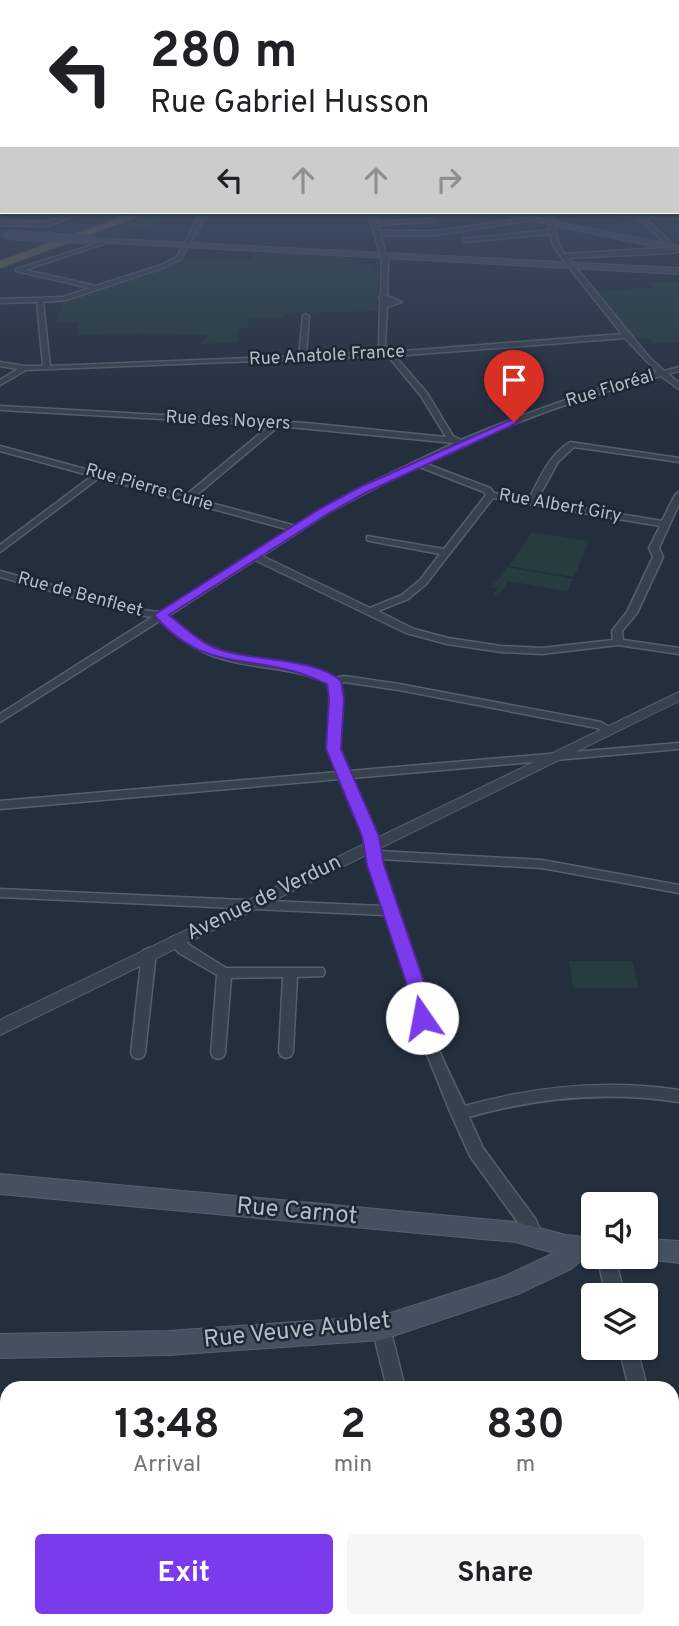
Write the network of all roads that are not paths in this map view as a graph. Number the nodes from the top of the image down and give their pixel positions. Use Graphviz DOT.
graph roads {
  1 [pos="21,269"];
  2 [pos="155,269"];
  3 [pos="385,269"];
  4 [pos="574,269"];
  5 [pos="634,269"];
  6 [pos="679,271"];
  7 [pos="100,289"];
  8 [pos="0,301"];
  9 [pos="40,301"];
  10 [pos="306,316"];
  11 [pos="628,336"];
  12 [pos="390,354"];
  13 [pos="302,358"];
  14 [pos="0,364"];
  15 [pos="25,368"];
  16 [pos="47,368"];
  17 [pos="679,369"];
  18 [pos="662,374"];
  19 [pos="0,383"];
  20 [pos="679,387"];
  21 [pos="0,408"];
  22 [pos="276,424"];
  23 [pos="460,442"];
  24 [pos="0,448"];
  25 [pos="679,460"];
  26 [pos="419,464"];
  27 [pos="99,474"];
  28 [pos="491,495"];
  29 [pos="679,495"];
  30 [pos="186,499"];
  31 [pos="531,502"];
  32 [pos="666,524"];
  33 [pos="297,529"];
  34 [pos="370,538"];
  35 [pos="0,549"];
  36 [pos="447,552"];
  37 [pos="255,556"];
  38 [pos="0,574"];
  39 [pos="370,611"];
  40 [pos="161,615"];
  41 [pos="618,642"];
  42 [pos="679,651"];
  43 [pos="334,681"];
  44 [pos="679,696"];
  45 [pos="0,719"];
  46 [pos="609,731"];
  47 [pos="679,746"];
  48 [pos="559,756"];
  49 [pos="481,764"];
  50 [pos="530,771"];
  51 [pos="344,776"];
  52 [pos="0,805"];
  53 [pos="373,850"];
  54 [pos="679,889"];
  55 [pos="0,893"];
  56 [pos="254,905"];
  57 [pos="392,911"];
  58 [pos="175,941"];
  59 [pos="149,953"];
  60 [pos="290,972"];
  61 [pos="318,972"];
  62 [pos="224,973"];
  63 [pos="0,1028"];
  64 [pos="286,1052"];
  65 [pos="138,1053"];
  66 [pos="218,1053"];
  67 [pos="679,1096"];
  68 [pos="459,1114"];
  69 [pos="0,1184"];
  70 [pos="533,1236"];
  71 [pos="581,1247"];
  72 [pos="581,1251"];
  73 [pos="658,1251"];
  74 [pos="679,1252"];
  75 [pos="381,1328"];
  76 [pos="0,1346"];
  77 [pos="631,1360"];
  78 [pos="394,1381"];
  79 [pos="636,1381"];
  1 -- 7 [label="street"];
  2 -- 7 [label="street"];
  3 -- 12 [label="street"];
  4 -- 11 [label="street"];
  5 -- 6 [label="main road"];
  7 -- 9 [label="street"];
  8 -- 9 [label="street"];
  9 -- 16 [label="street"];
  10 -- 13 [label="street"];
  11 -- 12 [label="street, Rue Anatole France"];
  11 -- 18 [label="street"];
  12 -- 13 [label="street, Rue Anatole France"];
  12 -- 23 [label="street"];
  13 -- 16 [label="street, Rue Anatole France"];
  14 -- 15 [label="street, Rue Anatole France"];
  15 -- 16 [label="street, Rue Anatole France"];
  15 -- 19 [label="street"];
  17 -- 18 [label="street, Rue Floréal"];
  18 -- 20 [label="street"];
  18 -- 23 [label="street, Rue Floréal"];
  21 -- 22 [label="street, Rue des Noyers"];
  22 -- 23 [label="street, Rue des Noyers"];
  22 -- 30 [label="street"];
  23 -- 26 [label="street"];
  24 -- 27 [label="street, Rue Pierre Curie"];
  25 -- 31 [label="street"];
  26 -- 28 [label="street, Rue Albert Giry"];
  26 -- 33 [label="street"];
  27 -- 30 [label="street, Rue Pierre Curie"];
  27 -- 35 [label="street"];
  28 -- 31 [label="street, Rue Albert Giry"];
  28 -- 36 [label="street"];
  29 -- 32 [label="street"];
  30 -- 33 [label="street, Rue Pierre Curie"];
  31 -- 32 [label="street, Rue Albert Giry"];
  32 -- 41 [label="street"];
  33 -- 37 [label="street"];
  34 -- 36 [label="street"];
  36 -- 39 [label="street"];
  37 -- 39 [label="street"];
  37 -- 40 [label="street"];
  38 -- 40 [label="street, Rue de Benfleet"];
  39 -- 41 [label="street"];
  40 -- 43 [label="street"];
  40 -- 45 [label="street"];
  41 -- 42 [label="street"];
  43 -- 46 [label="street"];
  43 -- 51 [label="street"];
  44 -- 46 [label="street, Avenue de Verdun"];
  46 -- 48 [label="street, Avenue de Verdun"];
  47 -- 48 [label="street"];
  48 -- 49 [label="street"];
  48 -- 50 [label="street, Avenue de Verdun"];
  49 -- 50 [label="street"];
  49 -- 51 [label="street"];
  50 -- 53 [label="street, Avenue de Verdun"];
  51 -- 52 [label="street"];
  51 -- 53 [label="street"];
  53 -- 54 [label="street"];
  53 -- 56 [label="street, Avenue de Verdun"];
  53 -- 57 [label="street"];
  55 -- 56 [label="street"];
  56 -- 57 [label="street"];
  56 -- 58 [label="street, Avenue de Verdun"];
  57 -- 68 [label="street"];
  58 -- 59 [label="street, Avenue de Verdun"];
  58 -- 62 [label="street"];
  59 -- 63 [label="street, Avenue de Verdun"];
  59 -- 65 [label="street"];
  60 -- 61 [label="street"];
  60 -- 62 [label="street"];
  60 -- 64 [label="street"];
  62 -- 66 [label="street"];
  67 -- 68 [label="street"];
  68 -- 70 [label="street"];
  69 -- 70 [label="main road, Rue Carnot"];
  70 -- 71 [label="main road, Rue Carnot"];
  72 -- 75 [label="main road, Rue Veuve Aublet"];
  73 -- 74 [label="main road"];
  75 -- 76 [label="main road, Rue Veuve Aublet"];
  75 -- 78 [label="street"];
  77 -- 79 [label="street"];
}
